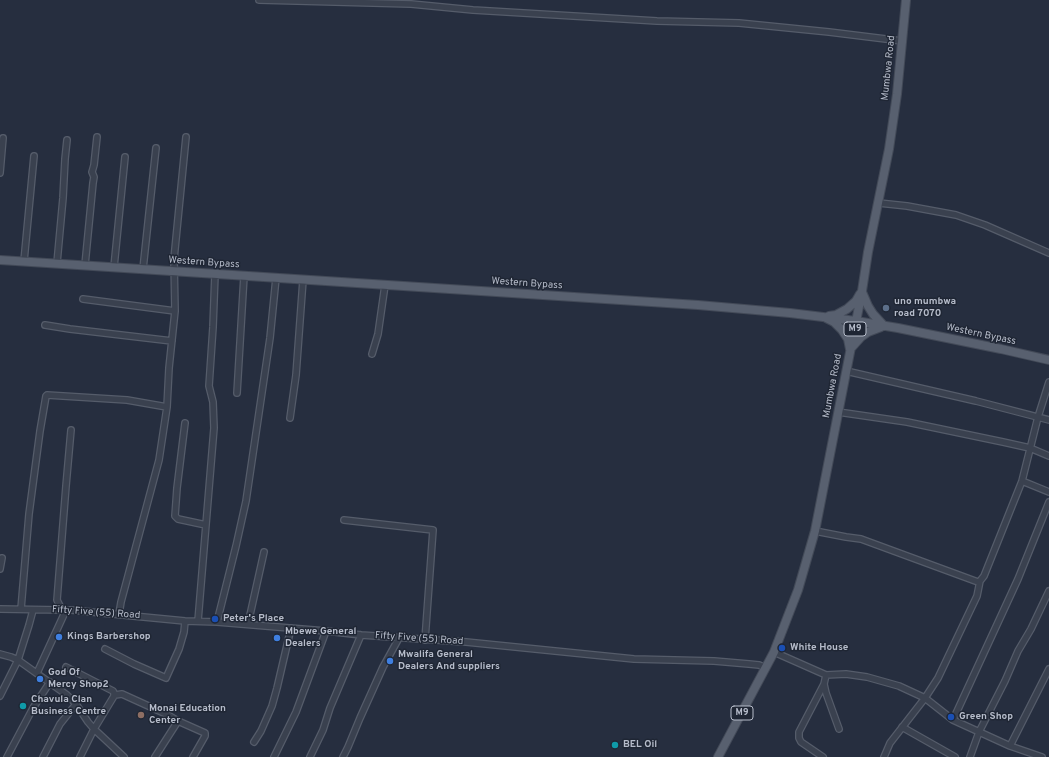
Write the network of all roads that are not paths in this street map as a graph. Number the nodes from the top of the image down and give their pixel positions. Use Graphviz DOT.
graph roads {
  1 [pos="259,0"];
  2 [pos="906,0"];
  3 [pos="902,41"];
  4 [pos="97,137"];
  5 [pos="186,137"];
  6 [pos="3,138"];
  7 [pos="67,140"];
  8 [pos="156,148"];
  9 [pos="34,156"];
  10 [pos="125,156"];
  11 [pos="0,173"];
  12 [pos="879,203"];
  13 [pos="1049,253"];
  14 [pos="0,260"];
  15 [pos="24,261"];
  16 [pos="57,264"];
  17 [pos="85,265"];
  18 [pos="114,267"];
  19 [pos="143,269"];
  20 [pos="174,271"];
  21 [pos="215,274"];
  22 [pos="244,276"];
  23 [pos="276,278"];
  24 [pos="303,280"];
  25 [pos="385,285"];
  26 [pos="862,291"];
  27 [pos="83,299"];
  28 [pos="175,311"];
  29 [pos="824,317"];
  30 [pos="856,321"];
  31 [pos="45,325"];
  32 [pos="884,326"];
  33 [pos="172,341"];
  34 [pos="851,350"];
  35 [pos="372,354"];
  36 [pos="1049,360"];
  37 [pos="846,371"];
  38 [pos="1049,382"];
  39 [pos="237,393"];
  40 [pos="167,407"];
  41 [pos="838,412"];
  42 [pos="1038,417"];
  43 [pos="290,418"];
  44 [pos="1049,420"];
  45 [pos="185,423"];
  46 [pos="72,430"];
  47 [pos="1030,448"];
  48 [pos="1049,456"];
  49 [pos="1022,481"];
  50 [pos="1049,492"];
  51 [pos="1049,502"];
  52 [pos="344,520"];
  53 [pos="206,525"];
  54 [pos="815,531"];
  55 [pos="264,552"];
  56 [pos="2,558"];
  57 [pos="0,569"];
  58 [pos="980,582"];
  59 [pos="1049,591"];
  60 [pos="0,609"];
  61 [pos="21,609"];
  62 [pos="33,610"];
  63 [pos="64,610"];
  64 [pos="119,614"];
  65 [pos="186,621"];
  66 [pos="198,621"];
  67 [pos="217,622"];
  68 [pos="248,624"];
  69 [pos="291,628"];
  70 [pos="326,631"];
  71 [pos="361,635"];
  72 [pos="399,638"];
  73 [pos="425,640"];
  74 [pos="105,649"];
  75 [pos="774,652"];
  76 [pos="0,654"];
  77 [pos="18,660"];
  78 [pos="66,667"];
  79 [pos="766,668"];
  80 [pos="1049,669"];
  81 [pos="37,673"];
  82 [pos="826,675"];
  83 [pos="50,682"];
  84 [pos="824,684"];
  85 [pos="114,695"];
  86 [pos="0,696"];
  87 [pos="925,698"];
  88 [pos="76,704"];
  89 [pos="953,720"];
  90 [pos="178,721"];
  91 [pos="902,727"];
  92 [pos="94,729"];
  93 [pos="840,729"];
  94 [pos="979,732"];
  95 [pos="254,742"];
  96 [pos="1010,746"];
  97 [pos="7,757"];
  98 [pos="43,757"];
  99 [pos="80,757"];
  100 [pos="124,757"];
  101 [pos="155,757"];
  102 [pos="193,757"];
  103 [pos="274,757"];
  104 [pos="310,757"];
  105 [pos="343,757"];
  106 [pos="718,757"];
  107 [pos="823,757"];
  108 [pos="884,757"];
  109 [pos="955,757"];
  110 [pos="970,757"];
  111 [pos="1042,757"];
  1 -- 3 [label="street"];
  2 -- 3 [label="main road, Mumbwa Road / M9"];
  3 -- 12 [label="main road, Mumbwa Road / M9"];
  4 -- 17 [label="street"];
  5 -- 20 [label="street"];
  6 -- 11 [label="street"];
  7 -- 16 [label="street"];
  8 -- 19 [label="street"];
  9 -- 15 [label="street"];
  10 -- 18 [label="street"];
  12 -- 13 [label="street"];
  12 -- 26 [label="main road, Mumbwa Road / M9"];
  14 -- 15 [label="main road, Western Bypass"];
  15 -- 16 [label="main road, Western Bypass"];
  16 -- 17 [label="main road, Western Bypass"];
  17 -- 18 [label="main road, Western Bypass"];
  18 -- 19 [label="main road, Western Bypass"];
  19 -- 20 [label="main road, Western Bypass"];
  20 -- 21 [label="main road, Western Bypass"];
  20 -- 28 [label="street"];
  21 -- 22 [label="main road, Western Bypass"];
  21 -- 53 [label="street"];
  22 -- 23 [label="main road, Western Bypass"];
  22 -- 39 [label="street"];
  23 -- 24 [label="main road, Western Bypass"];
  23 -- 67 [label="street"];
  24 -- 25 [label="main road, Western Bypass"];
  24 -- 43 [label="street"];
  25 -- 29 [label="main road, Western Bypass"];
  25 -- 35 [label="street"];
  26 -- 29 [label="main road"];
  26 -- 30 [label="main road, Mumbwa Road / M9"];
  26 -- 32 [label="main road"];
  27 -- 28 [label="street"];
  28 -- 33 [label="street"];
  29 -- 30 [label="main road, Western Bypass"];
  29 -- 34 [label="main road"];
  30 -- 32 [label="main road, Western Bypass"];
  30 -- 34 [label="main road, Mumbwa Road / M9"];
  31 -- 33 [label="street"];
  32 -- 34 [label="main road"];
  32 -- 36 [label="main road, Western Bypass"];
  33 -- 40 [label="street"];
  34 -- 37 [label="main road, Mumbwa Road / M9"];
  37 -- 41 [label="main road, Mumbwa Road / M9"];
  37 -- 42 [label="street"];
  38 -- 42 [label="street"];
  40 -- 61 [label="street"];
  40 -- 64 [label="street"];
  41 -- 47 [label="street"];
  41 -- 54 [label="main road, Mumbwa Road / M9"];
  42 -- 44 [label="street"];
  42 -- 47 [label="street"];
  45 -- 53 [label="street"];
  46 -- 63 [label="street"];
  47 -- 48 [label="street"];
  47 -- 49 [label="street"];
  49 -- 50 [label="street"];
  49 -- 58 [label="street"];
  51 -- 89 [label="street"];
  52 -- 73 [label="street"];
  53 -- 66 [label="street"];
  54 -- 58 [label="street"];
  54 -- 75 [label="main road, Mumbwa Road / M9"];
  55 -- 68 [label="street"];
  56 -- 57 [label="street"];
  58 -- 87 [label="street"];
  59 -- 94 [label="street"];
  60 -- 61 [label="street, Fifty Five (55) Road"];
  61 -- 62 [label="street, Fifty Five (55) Road"];
  62 -- 63 [label="street, Fifty Five (55) Road"];
  62 -- 77 [label="street"];
  63 -- 64 [label="street, Fifty Five (55) Road"];
  63 -- 81 [label="street"];
  64 -- 65 [label="street, Fifty Five (55) Road"];
  65 -- 66 [label="street, Fifty Five (55) Road"];
  65 -- 74 [label="street"];
  66 -- 67 [label="street, Fifty Five (55) Road"];
  67 -- 68 [label="street, Fifty Five (55) Road"];
  68 -- 69 [label="street, Fifty Five (55) Road"];
  69 -- 70 [label="street, Fifty Five (55) Road"];
  69 -- 95 [label="street"];
  70 -- 71 [label="street, Fifty Five (55) Road"];
  70 -- 103 [label="street"];
  71 -- 72 [label="street, Fifty Five (55) Road"];
  71 -- 104 [label="street"];
  72 -- 73 [label="street, Fifty Five (55) Road"];
  72 -- 105 [label="street"];
  73 -- 79 [label="street, Fifty Five (55) Road"];
  75 -- 79 [label="main road, Mumbwa Road / M9"];
  75 -- 82 [label="street"];
  76 -- 77 [label="street"];
  77 -- 81 [label="street"];
  77 -- 86 [label="street"];
  78 -- 85 [label="street"];
  79 -- 106 [label="main road, Mumbwa Road / M9"];
  80 -- 96 [label="street"];
  81 -- 83 [label="street"];
  82 -- 84 [label="street"];
  82 -- 87 [label="street"];
  83 -- 88 [label="street"];
  83 -- 97 [label="street"];
  84 -- 93 [label="street"];
  84 -- 107 [label="street"];
  85 -- 90 [label="street"];
  85 -- 92 [label="street"];
  87 -- 89 [label="street"];
  87 -- 91 [label="street"];
  88 -- 92 [label="street"];
  88 -- 98 [label="street"];
  89 -- 94 [label="street"];
  90 -- 101 [label="street"];
  90 -- 102 [label="street"];
  91 -- 108 [label="street"];
  91 -- 109 [label="street"];
  92 -- 99 [label="street"];
  92 -- 100 [label="street"];
  94 -- 96 [label="street"];
  94 -- 110 [label="street"];
  96 -- 111 [label="street"];
}
